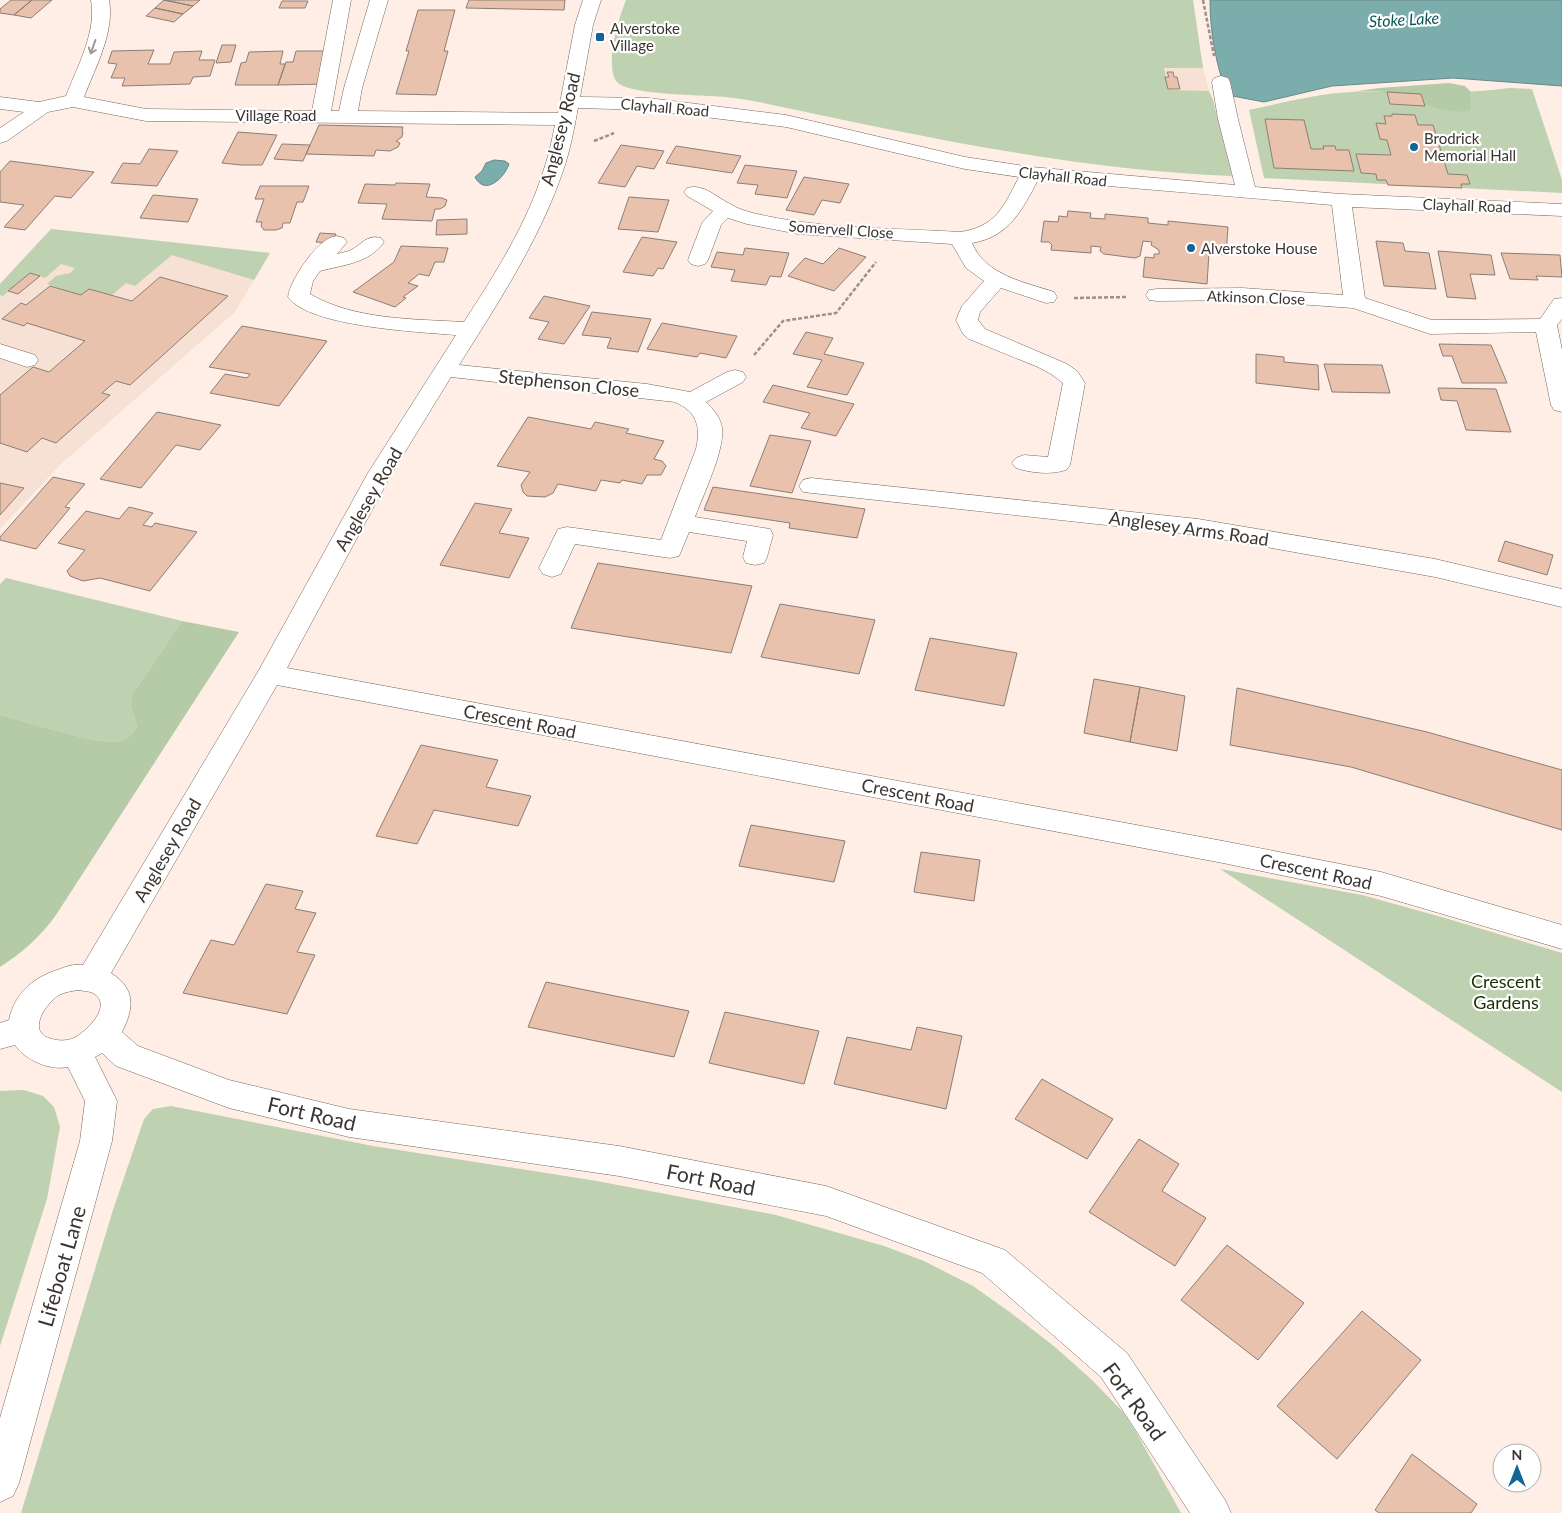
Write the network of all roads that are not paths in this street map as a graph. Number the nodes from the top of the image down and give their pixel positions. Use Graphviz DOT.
graph roads {
  1 [pos="100,0"];
  2 [pos="342,0"];
  3 [pos="379,0"];
  4 [pos="592,0"];
  5 [pos="120,1"];
  6 [pos="102,20"];
  7 [pos="1221,82"];
  8 [pos="73,101"];
  9 [pos="0,103"];
  10 [pos="41,108"];
  11 [pos="568,110"];
  12 [pos="321,115"];
  13 [pos="348,116"];
  14 [pos="0,137"];
  15 [pos="1031,174"];
  16 [pos="694,192"];
  17 [pos="1248,193"];
  18 [pos="1341,200"];
  19 [pos="725,210"];
  20 [pos="1562,210"];
  21 [pos="960,238"];
  22 [pos="337,242"];
  23 [pos="374,242"];
  24 [pos="698,260"];
  25 [pos="314,266"];
  26 [pos="997,279"];
  27 [pos="1157,295"];
  28 [pos="1046,297"];
  29 [pos="1355,302"];
  30 [pos="1562,304"];
  31 [pos="1546,325"];
  32 [pos="472,329"];
  33 [pos="0,351"];
  34 [pos="27,360"];
  35 [pos="446,370"];
  36 [pos="735,377"];
  37 [pos="691,401"];
  38 [pos="1562,405"];
  39 [pos="1024,463"];
  40 [pos="811,486"];
  41 [pos="680,523"];
  42 [pos="755,557"];
  43 [pos="552,568"];
  44 [pos="1562,598"];
  45 [pos="270,674"];
  46 [pos="1562,937"];
  47 [pos="92,978"];
  48 [pos="12,1032"];
  49 [pos="90,1043"];
  50 [pos="0,1482"];
  51 [pos="1212,1513"];
  1 -- 6 [label="street"];
  2 -- 12 [label="street"];
  3 -- 13 [label="street"];
  4 -- 11 [label="street, Anglesey Road"];
  5 -- 6 [label="street"];
  6 -- 8 [label="street, one-way"];
  7 -- 17 [label="street"];
  8 -- 10 [label="street"];
  8 -- 12 [label="street, Village Road"];
  9 -- 10 [label="street"];
  10 -- 14 [label="street"];
  11 -- 13 [label="street, Village Road"];
  11 -- 15 [label="street, Clayhall Road"];
  11 -- 32 [label="street, Anglesey Road"];
  12 -- 13 [label="street, Village Road"];
  15 -- 17 [label="street, Clayhall Road"];
  15 -- 21 [label="street, Somervell Close"];
  16 -- 19 [label="street, Somervell Close"];
  17 -- 18 [label="street, Clayhall Road"];
  18 -- 20 [label="street, Clayhall Road"];
  18 -- 29 [label="street"];
  19 -- 21 [label="street, Somervell Close"];
  19 -- 24 [label="street"];
  21 -- 26 [label="street"];
  22 -- 25 [label="street"];
  23 -- 25 [label="street"];
  25 -- 32 [label="street"];
  26 -- 28 [label="street"];
  26 -- 39 [label="street"];
  27 -- 29 [label="street, Atkinson Close"];
  29 -- 31 [label="street, Atkinson Close"];
  30 -- 31 [label="street"];
  31 -- 38 [label="street"];
  32 -- 35 [label="street, Anglesey Road"];
  33 -- 34 [label="street"];
  35 -- 37 [label="street, Stephenson Close"];
  35 -- 45 [label="street, Anglesey Road"];
  36 -- 37 [label="street"];
  37 -- 41 [label="street"];
  40 -- 44 [label="street, Anglesey Arms Road"];
  41 -- 42 [label="street"];
  41 -- 43 [label="street"];
  45 -- 46 [label="street, Crescent Road"];
  45 -- 47 [label="street, Anglesey Road"];
  47 -- 48 [label="street"];
  47 -- 49 [label="street"];
  48 -- 49 [label="street"];
  49 -- 50 [label="street, Lifeboat Lane"];
  49 -- 51 [label="street, Fort Road"];
}
